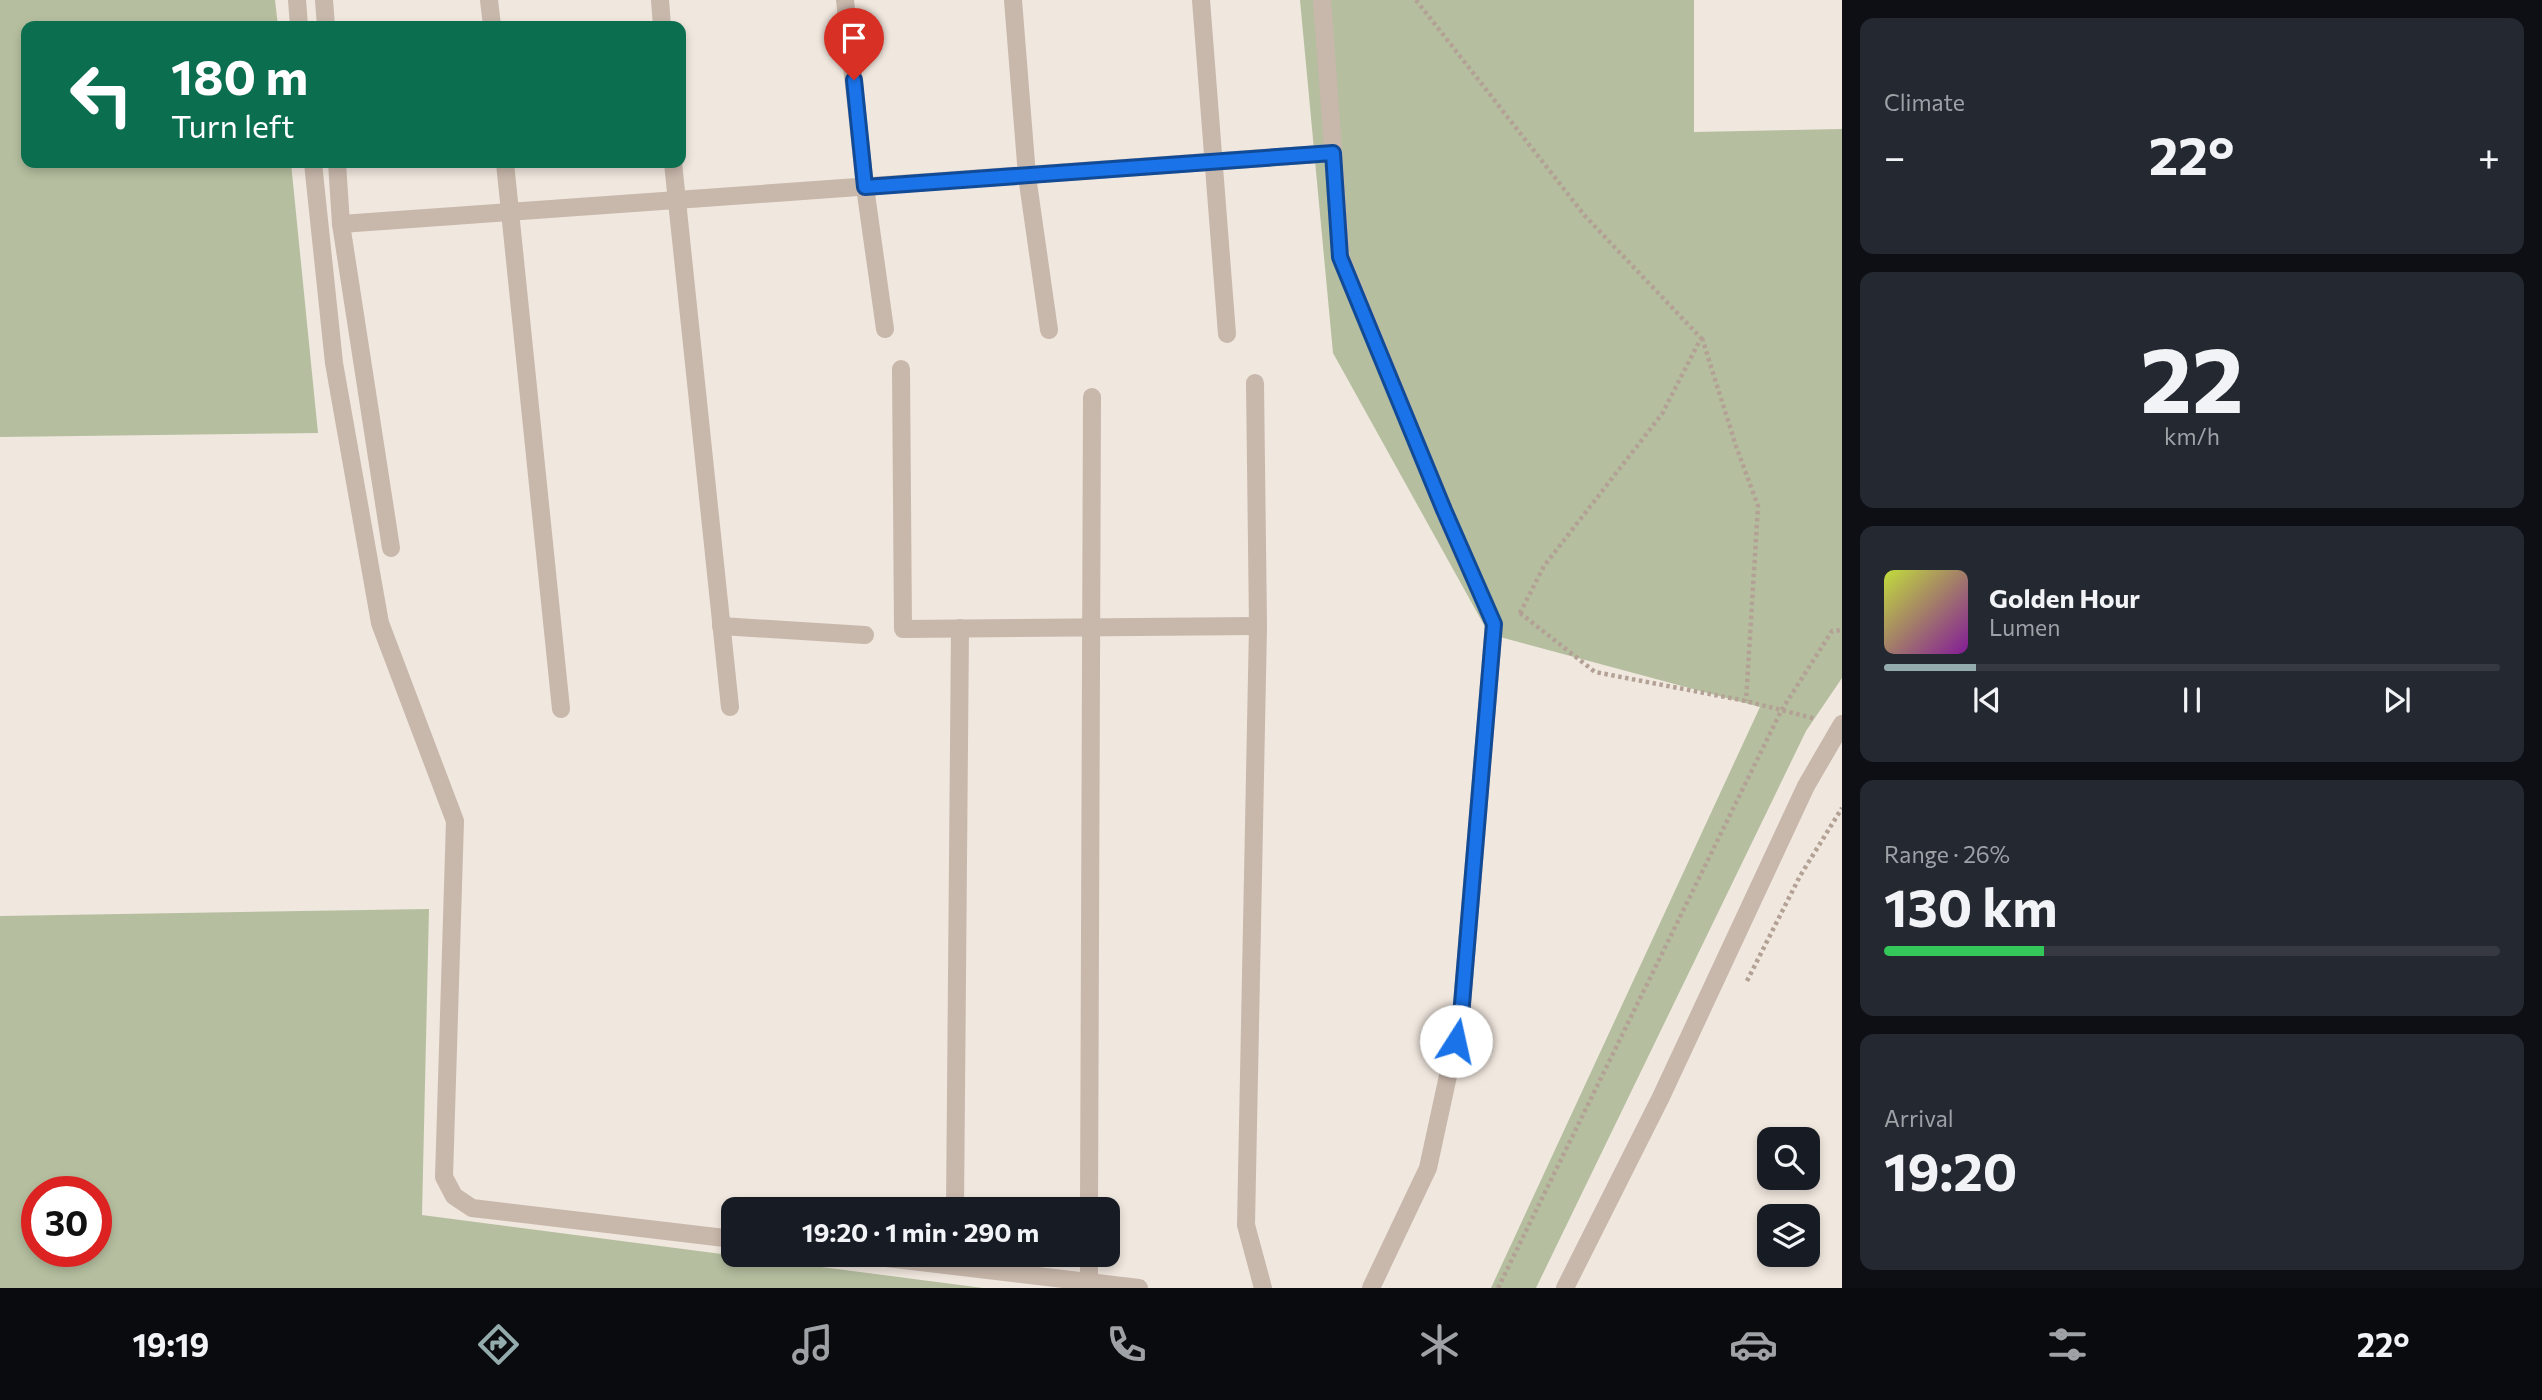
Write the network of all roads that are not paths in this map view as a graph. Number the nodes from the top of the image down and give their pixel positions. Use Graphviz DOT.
graph roads {
  1 [pos="297,0"];
  2 [pos="324,0"];
  3 [pos="489,0"];
  4 [pos="660,0"];
  5 [pos="845,0"];
  6 [pos="1013,0"];
  7 [pos="1201,0"];
  8 [pos="1322,0"];
  9 [pos="299,21"];
  10 [pos="326,21"];
  11 [pos="491,21"];
  12 [pos="662,21"];
  13 [pos="1333,153"];
  14 [pos="1215,162"];
  15 [pos="314,168"];
  16 [pos="337,168"];
  17 [pos="506,168"];
  18 [pos="673,168"];
  19 [pos="1027,176"];
  20 [pos="865,187"];
  21 [pos="676,201"];
  22 [pos="510,212"];
  23 [pos="341,224"];
  24 [pos="885,329"];
  25 [pos="1049,330"];
  26 [pos="1227,334"];
  27 [pos="901,369"];
  28 [pos="1255,383"];
  29 [pos="1092,397"];
  30 [pos="391,548"];
  31 [pos="721,625"];
  32 [pos="1258,625"];
  33 [pos="1091,627"];
  34 [pos="960,628"];
  35 [pos="865,635"];
  36 [pos="730,707"];
  37 [pos="561,709"];
  38 [pos="1842,724"];
  39 [pos="956,1197"];
  40 [pos="1089,1197"];
  41 [pos="721,1238"];
  42 [pos="998,1267"];
  43 [pos="1089,1267"];
  44 [pos="1089,1282"];
  45 [pos="1139,1288"];
  46 [pos="1262,1288"];
  47 [pos="1371,1288"];
  48 [pos="1565,1288"];
  1 -- 9 [label="street"];
  2 -- 10 [label="street"];
  3 -- 11 [label="street"];
  4 -- 12 [label="street"];
  5 -- 20 [label="street"];
  6 -- 19 [label="street"];
  7 -- 14 [label="street"];
  8 -- 13 [label="street"];
  13 -- 14 [label="street"];
  13 -- 47 [label="street"];
  14 -- 19 [label="street"];
  14 -- 26 [label="street"];
  15 -- 41 [label="street"];
  16 -- 23 [label="street"];
  17 -- 22 [label="street"];
  18 -- 21 [label="street"];
  19 -- 20 [label="street"];
  19 -- 25 [label="street"];
  20 -- 21 [label="street"];
  20 -- 24 [label="street"];
  21 -- 22 [label="street"];
  21 -- 31 [label="street"];
  22 -- 23 [label="street"];
  22 -- 37 [label="street"];
  23 -- 30 [label="street"];
  27 -- 34 [label="street"];
  28 -- 32 [label="street"];
  29 -- 33 [label="street"];
  31 -- 35 [label="street"];
  31 -- 36 [label="street"];
  32 -- 33 [label="street"];
  32 -- 46 [label="street"];
  33 -- 34 [label="street"];
  33 -- 40 [label="street"];
  34 -- 39 [label="street"];
  38 -- 48 [label="street"];
  42 -- 44 [label="street"];
  43 -- 44 [label="street"];
  44 -- 45 [label="street"];
}
